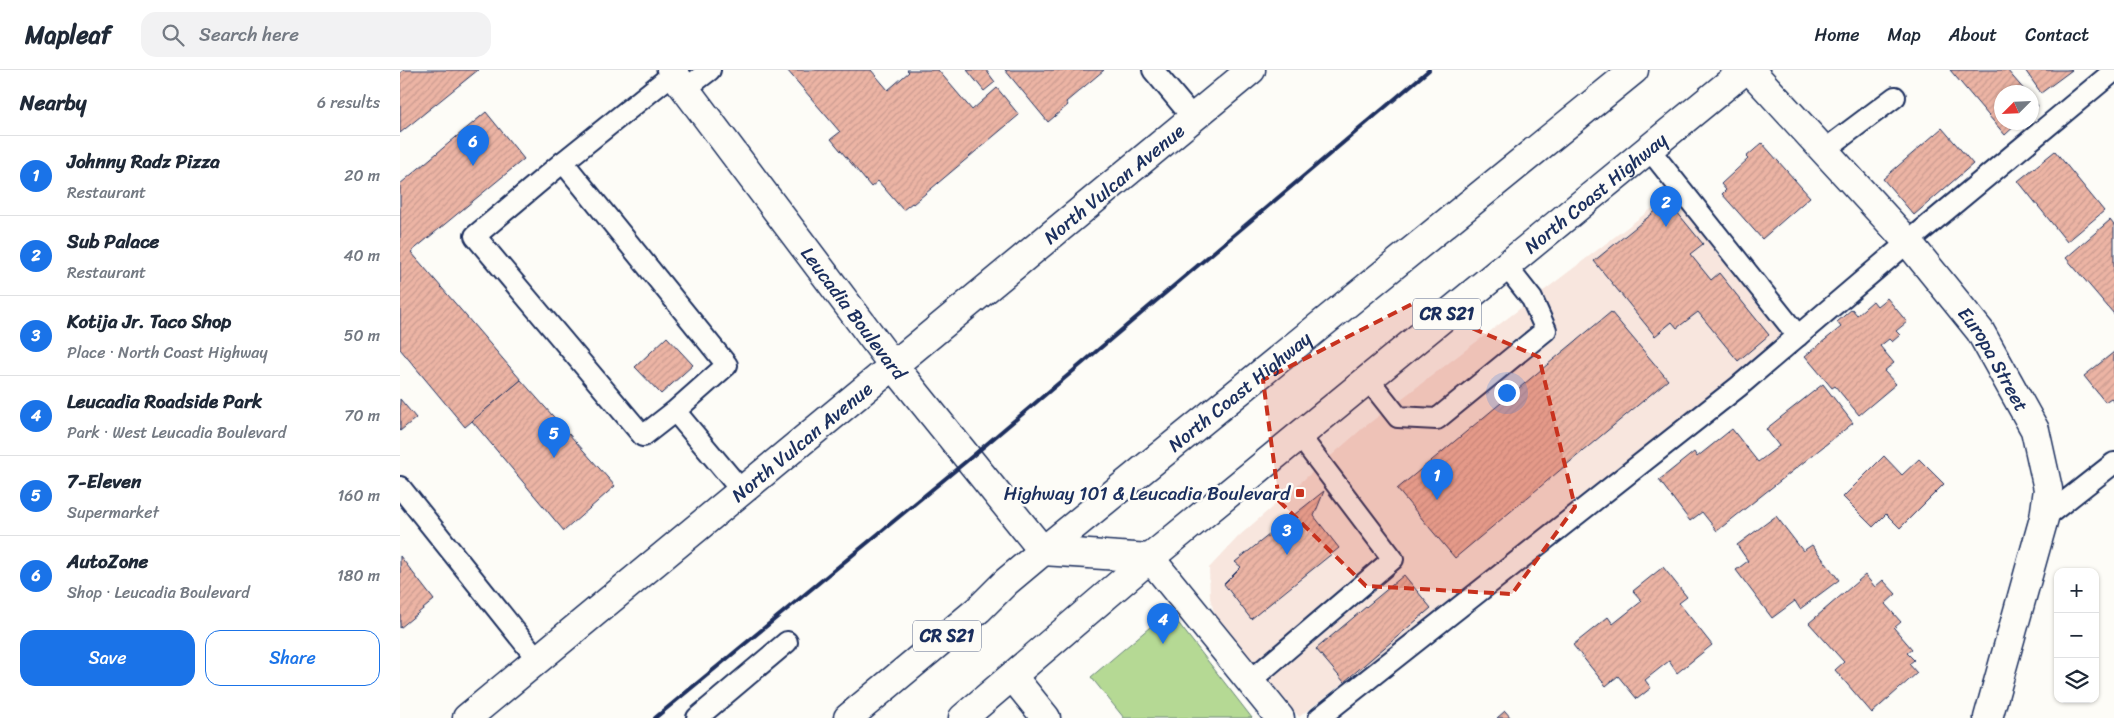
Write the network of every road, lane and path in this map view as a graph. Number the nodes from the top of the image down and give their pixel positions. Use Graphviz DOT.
graph roads {
  1 [pos="710,70"];
  2 [pos="1153,70"];
  3 [pos="1251,70"];
  4 [pos="1634,70"];
  5 [pos="1745,70"];
  6 [pos="1750,70"];
  7 [pos="2114,71"];
  8 [pos="676,77"];
  9 [pos="1895,97"];
  10 [pos="1193,118"];
  11 [pos="1649,148"];
  12 [pos="1824,151"];
  13 [pos="563,162"];
  14 [pos="1908,242"];
  15 [pos="1506,266"];
  16 [pos="1798,336"];
  17 [pos="893,365"];
  18 [pos="1368,379"];
  19 [pos="675,411"];
  20 [pos="1299,435"];
  21 [pos="2114,463"];
  22 [pos="400,487"];
  23 [pos="741,490"];
  24 [pos="2044,518"];
  25 [pos="1043,551"];
  26 [pos="1150,558"];
  27 [pos="787,642"];
  28 [pos="538,660"];
  29 [pos="1012,678"];
  30 [pos="1250,681"];
  31 [pos="467,718"];
  32 [pos="697,718"];
  33 [pos="848,718"];
  34 [pos="963,718"];
  35 [pos="1046,718"];
  36 [pos="1280,718"];
  37 [pos="1319,718"];
  38 [pos="1988,718"];
  1 -- 8 [label="lane"];
  2 -- 10 [label="lane"];
  3 -- 10 [label="main road, North Vulcan Avenue"];
  4 -- 25 [label="main road, North Coast Highway / CR S21"];
  5 -- 11 [label="main road, North Coast Highway / CR S21"];
  6 -- 12 [label="main road, Europa Street"];
  7 -- 14 [label="lane"];
  8 -- 13 [label="lane"];
  8 -- 17 [label="main road, Leucadia Boulevard"];
  9 -- 12 [label="lane"];
  10 -- 17 [label="main road, North Vulcan Avenue"];
  11 -- 15 [label="main road, North Coast Highway / CR S21"];
  11 -- 16 [label="lane"];
  12 -- 14 [label="main road, Europa Street"];
  13 -- 19 [label="lane"];
  13 -- 19 [label="lane"];
  14 -- 16 [label="lane"];
  14 -- 24 [label="main road, Europa Street"];
  15 -- 18 [label="main road, North Coast Highway / CR S21"];
  15 -- 18 [label="lane"];
  16 -- 37 [label="lane"];
  17 -- 23 [label="main road, North Vulcan Avenue"];
  17 -- 25 [label="main road, Leucadia Boulevard"];
  18 -- 20 [label="main road, North Coast Highway / CR S21"];
  19 -- 23 [label="lane"];
  20 -- 26 [label="main road, North Coast Highway / CR S21"];
  20 -- 30 [label="lane"];
  21 -- 24 [label="lane"];
  22 -- 28 [label="lane"];
  23 -- 28 [label="main road, North Vulcan Avenue"];
  24 -- 38 [label="main road, Europa Street"];
  25 -- 26 [label="main road"];
  25 -- 33 [label="main road, North Coast Highway / CR S21"];
  26 -- 29 [label="main road, North Coast Highway / CR S21"];
  26 -- 30 [label="main road"];
  27 -- 32 [label="lane"];
  28 -- 31 [label="main road, North Vulcan Avenue"];
  29 -- 34 [label="main road, North Coast Highway / CR S21"];
  29 -- 35 [label="main road"];
  30 -- 36 [label="main road"];
}
